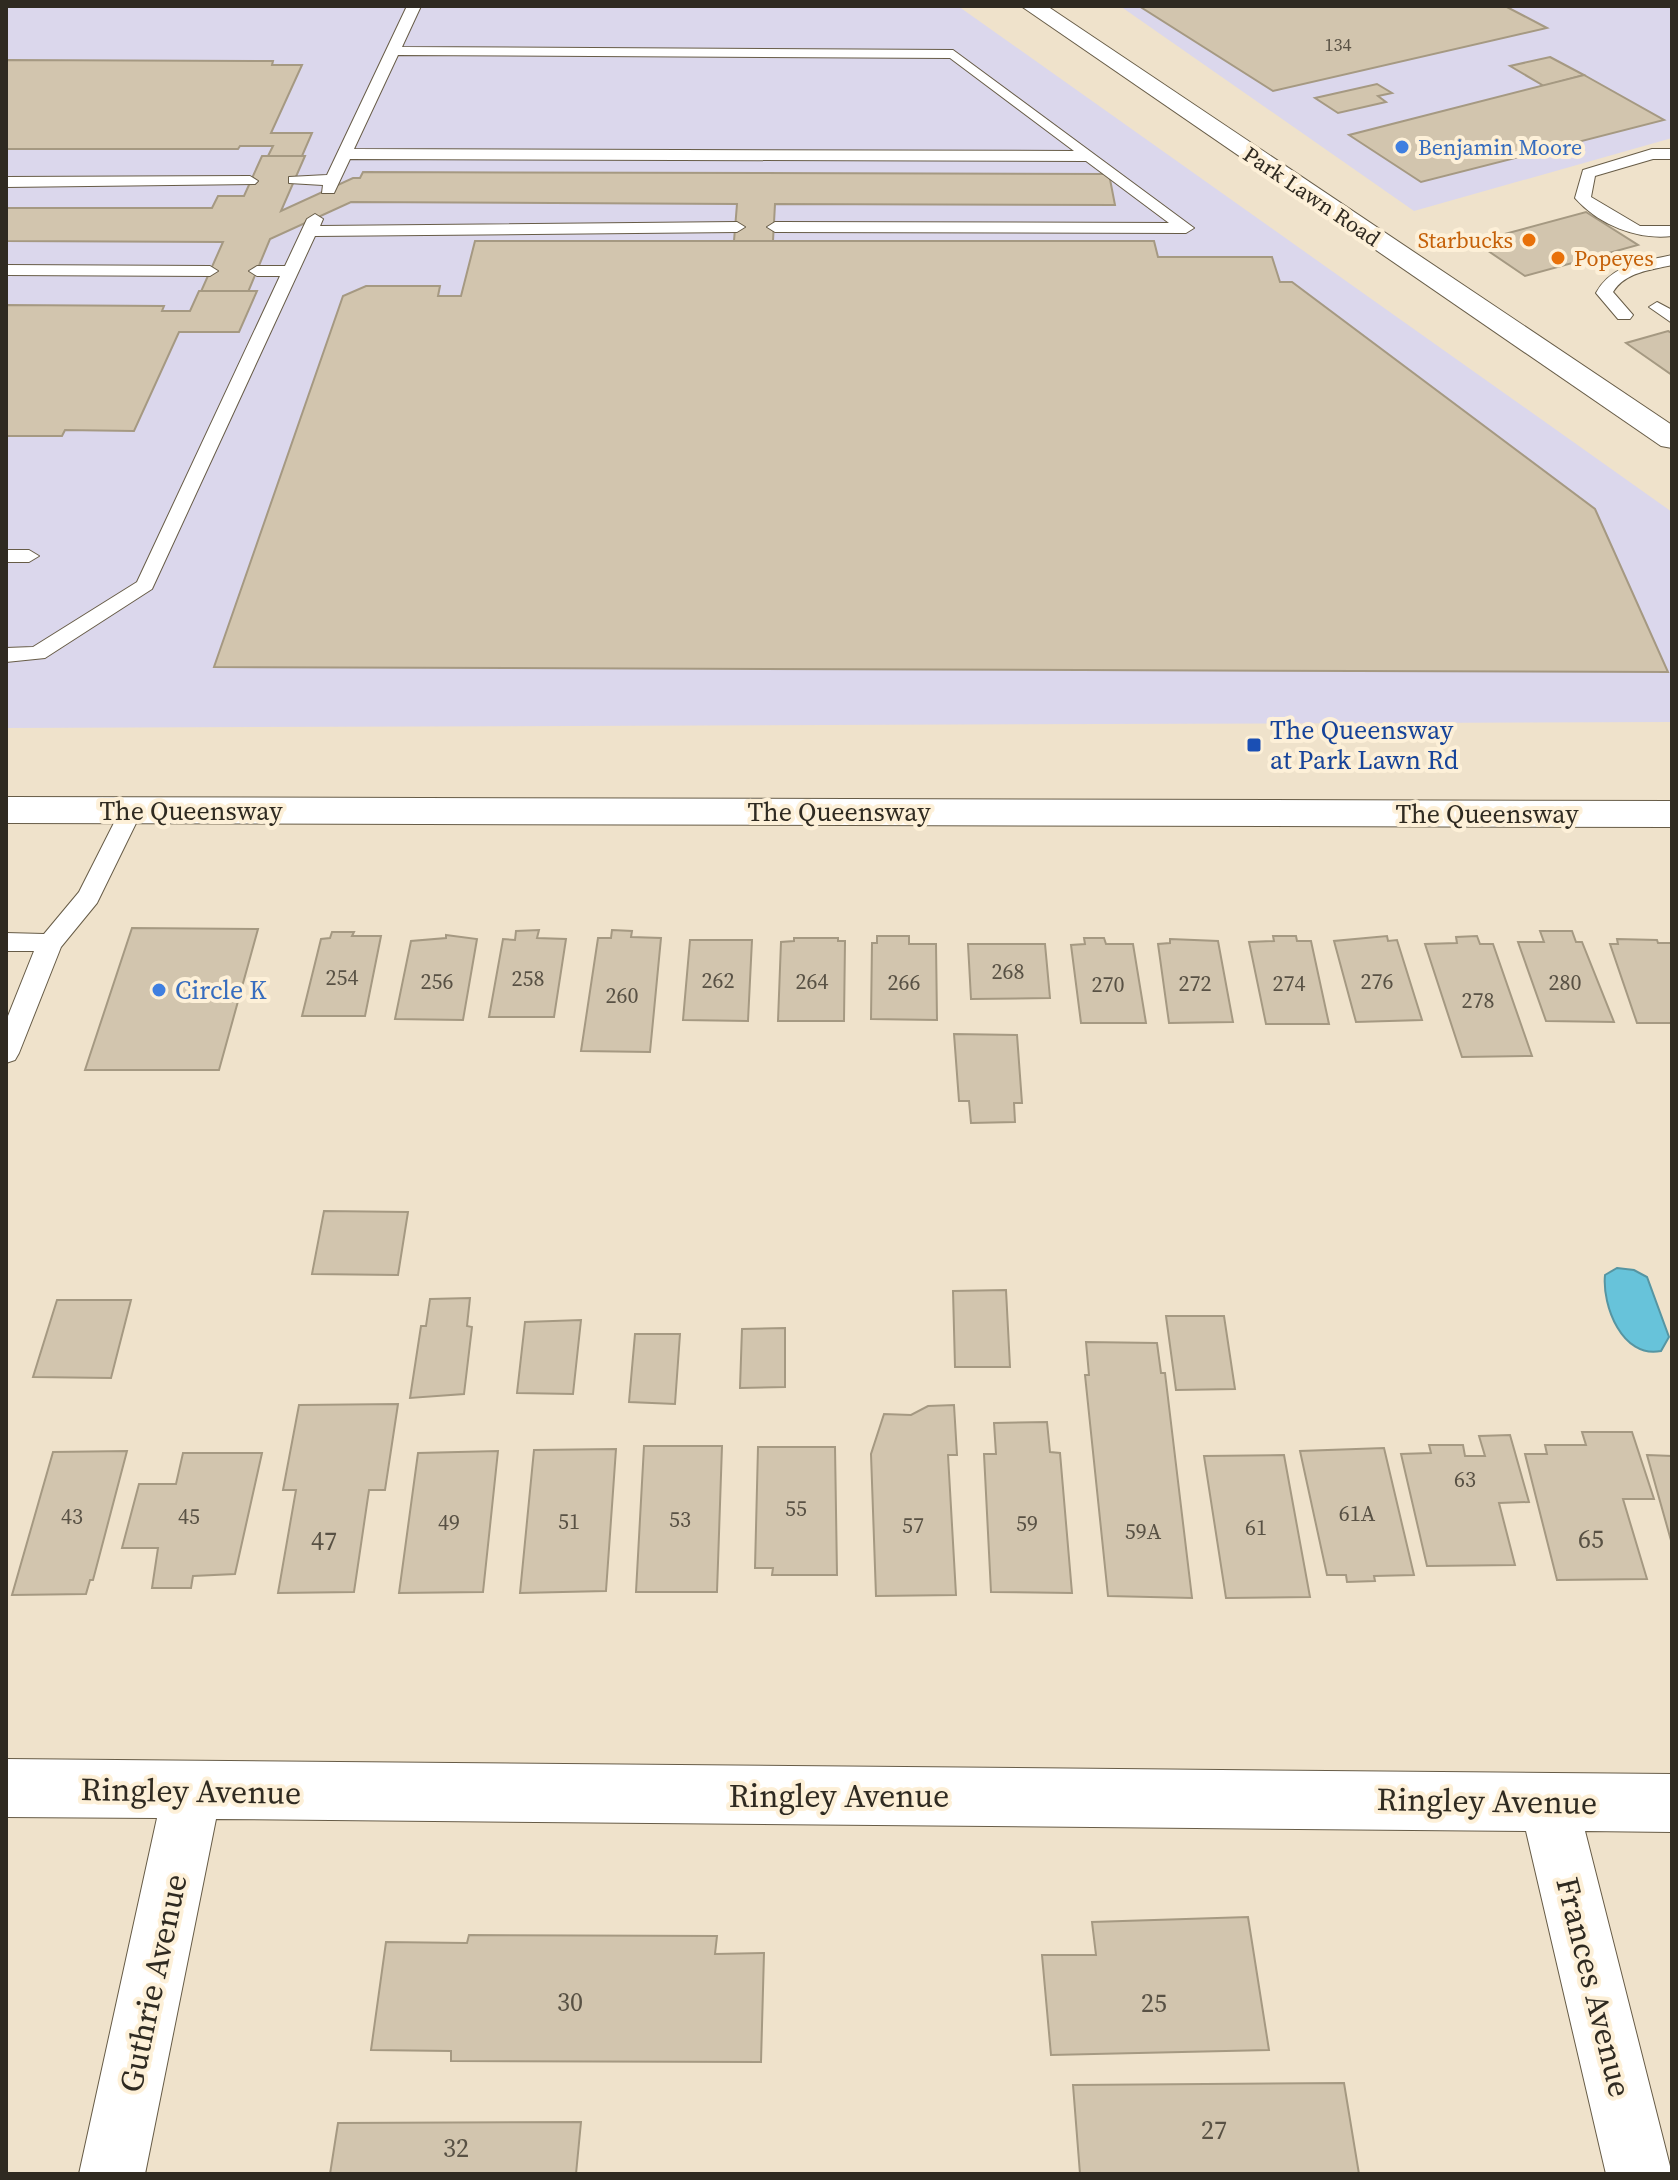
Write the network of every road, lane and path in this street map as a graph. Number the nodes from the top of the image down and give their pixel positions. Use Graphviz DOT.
graph roads {
  1 [pos="414,6"];
  2 [pos="1032,6"];
  3 [pos="394,51"];
  4 [pos="346,154"];
  5 [pos="1672,154"];
  6 [pos="1090,156"];
  7 [pos="294,180"];
  8 [pos="250,181"];
  9 [pos="6,182"];
  10 [pos="737,227"];
  11 [pos="775,227"];
  12 [pos="1672,231"];
  13 [pos="1672,260"];
  14 [pos="6,270"];
  15 [pos="210,271"];
  16 [pos="257,271"];
  17 [pos="291,271"];
  18 [pos="1657,307"];
  19 [pos="1624,315"];
  20 [pos="1672,318"];
  21 [pos="1672,439"];
  22 [pos="6,556"];
  23 [pos="29,556"];
  24 [pos="6,655"];
  25 [pos="6,810"];
  26 [pos="131,811"];
  27 [pos="1672,814"];
  28 [pos="6,942"];
  29 [pos="50,943"];
  30 [pos="16,1003"];
  31 [pos="6,1053"];
  32 [pos="6,1788"];
  33 [pos="192,1792"];
  34 [pos="1548,1801"];
  35 [pos="1672,1803"];
  36 [pos="112,2174"];
  37 [pos="1639,2174"];
  1 -- 3 [label="lane"];
  2 -- 21 [label="main road, Park Lawn Road"];
  3 -- 4 [label="lane"];
  3 -- 6 [label="lane"];
  4 -- 6 [label="lane"];
  4 -- 7 [label="lane"];
  5 -- 12 [label="lane"];
  6 -- 11 [label="lane"];
  8 -- 9 [label="lane"];
  10 -- 17 [label="lane"];
  13 -- 19 [label="lane"];
  14 -- 15 [label="lane"];
  16 -- 17 [label="lane"];
  17 -- 24 [label="lane"];
  18 -- 20 [label="lane"];
  22 -- 23 [label="lane"];
  25 -- 26 [label="main road, The Queensway"];
  26 -- 27 [label="main road, The Queensway"];
  26 -- 29 [label="lane"];
  28 -- 29 [label="lane"];
  29 -- 30 [label="lane"];
  30 -- 31 [label="lane"];
  32 -- 33 [label="main road, Ringley Avenue"];
  33 -- 34 [label="main road, Ringley Avenue"];
  33 -- 36 [label="main road, Guthrie Avenue"];
  34 -- 35 [label="main road, Ringley Avenue"];
  34 -- 37 [label="main road, Frances Avenue"];
}
